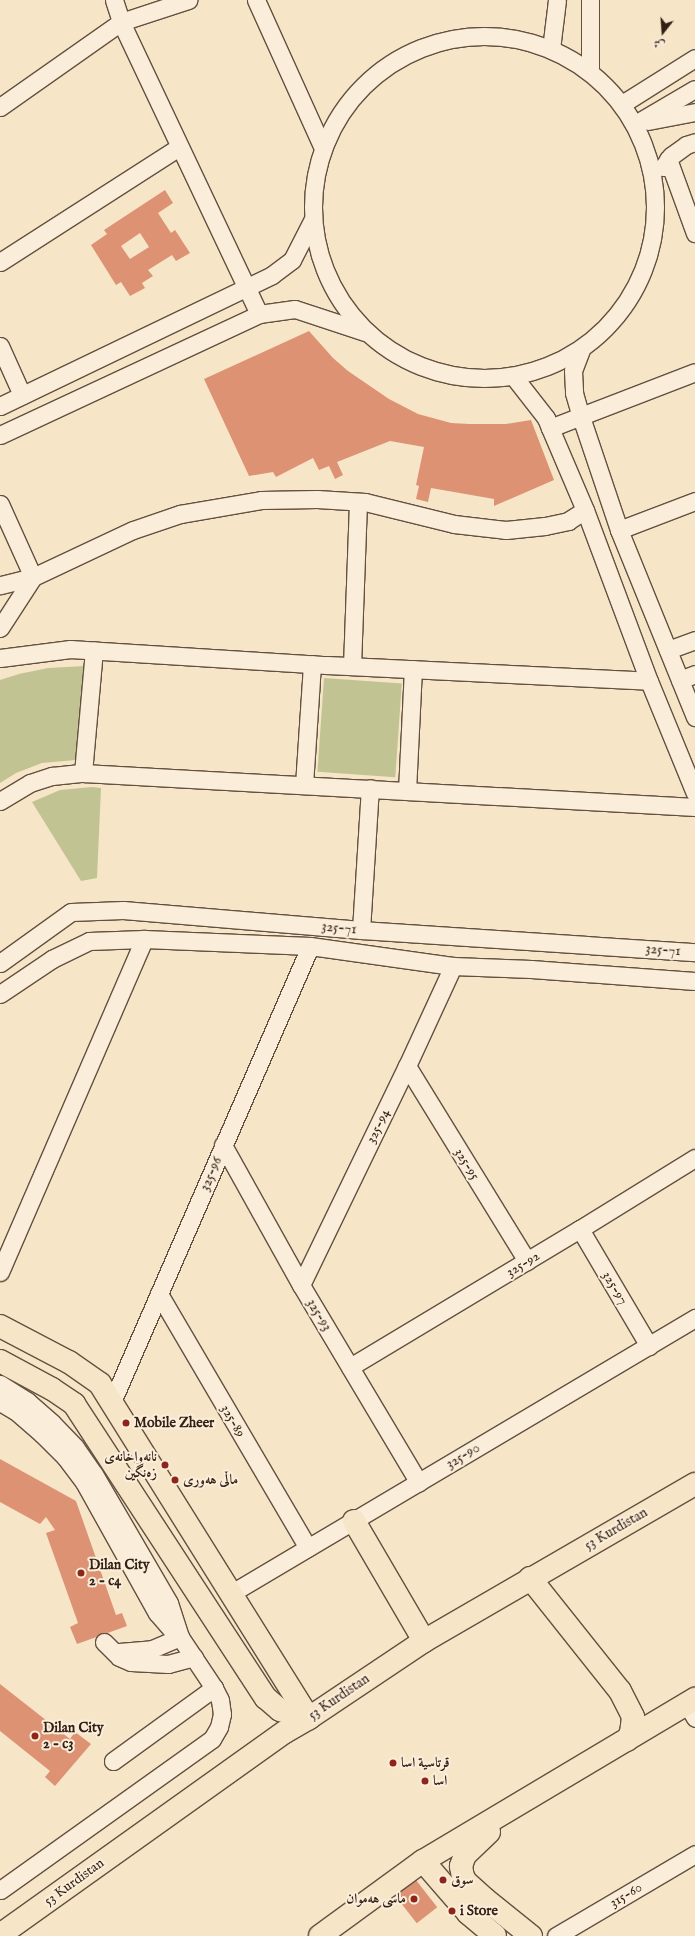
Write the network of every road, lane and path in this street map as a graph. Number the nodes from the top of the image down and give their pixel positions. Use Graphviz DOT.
graph roads {
  1 [pos="114,0"];
  2 [pos="188,0"];
  3 [pos="256,0"];
  4 [pos="557,0"];
  5 [pos="590,0"];
  6 [pos="121,22"];
  7 [pos="551,49"];
  8 [pos="695,58"];
  9 [pos="590,72"];
  10 [pos="695,89"];
  11 [pos="622,104"];
  12 [pos="0,107"];
  13 [pos="695,112"];
  14 [pos="635,124"];
  15 [pos="695,142"];
  16 [pos="322,146"];
  17 [pos="179,147"];
  18 [pos="668,159"];
  19 [pos="656,188"];
  20 [pos="312,221"];
  21 [pos="695,233"];
  22 [pos="0,262"];
  23 [pos="245,288"];
  24 [pos="259,314"];
  25 [pos="365,332"];
  26 [pos="0,346"];
  27 [pos="580,350"];
  28 [pos="695,372"];
  29 [pos="514,377"];
  30 [pos="22,395"];
  31 [pos="0,406"];
  32 [pos="581,417"];
  33 [pos="550,428"];
  34 [pos="0,435"];
  35 [pos="695,501"];
  36 [pos="358,502"];
  37 [pos="0,504"];
  38 [pos="586,510"];
  39 [pos="619,530"];
  40 [pos="33,578"];
  41 [pos="0,585"];
  42 [pos="0,628"];
  43 [pos="695,640"];
  44 [pos="94,650"];
  45 [pos="668,650"];
  46 [pos="0,658"];
  47 [pos="312,664"];
  48 [pos="352,666"];
  49 [pos="413,669"];
  50 [pos="688,677"];
  51 [pos="649,681"];
  52 [pos="695,717"];
  53 [pos="83,773"];
  54 [pos="304,785"];
  55 [pos="370,788"];
  56 [pos="407,791"];
  57 [pos="695,793"];
  58 [pos="0,801"];
  59 [pos="695,807"];
  60 [pos="361,930"];
  61 [pos="144,939"];
  62 [pos="310,946"];
  63 [pos="695,952"];
  64 [pos="0,963"];
  65 [pos="453,966"];
  66 [pos="695,981"];
  67 [pos="0,994"];
  68 [pos="407,1066"];
  69 [pos="223,1145"];
  70 [pos="695,1158"];
  71 [pos="580,1229"];
  72 [pos="527,1261"];
  73 [pos="0,1272"];
  74 [pos="301,1285"];
  75 [pos="159,1294"];
  76 [pos="695,1318"];
  77 [pos="0,1326"];
  78 [pos="649,1346"];
  79 [pos="0,1361"];
  80 [pos="350,1367"];
  81 [pos="0,1384"];
  82 [pos="0,1402"];
  83 [pos="112,1402"];
  84 [pos="419,1483"];
  85 [pos="695,1484"];
  86 [pos="354,1521"];
  87 [pos="308,1548"];
  88 [pos="530,1578"];
  89 [pos="230,1594"];
  90 [pos="180,1637"];
  91 [pos="424,1641"];
  92 [pos="194,1658"];
  93 [pos="214,1688"];
  94 [pos="692,1707"];
  95 [pos="309,1718"];
  96 [pos="627,1740"];
  97 [pos="112,1761"];
  98 [pos="501,1814"];
  99 [pos="695,1854"];
  100 [pos="424,1861"];
  101 [pos="0,1890"];
  102 [pos="485,1899"];
  103 [pos="468,1913"];
  104 [pos="0,1935"];
  105 [pos="320,1936"];
  106 [pos="495,1936"];
  107 [pos="531,1936"];
  108 [pos="556,1936"];
  1 -- 6 [label="street"];
  2 -- 6 [label="street"];
  3 -- 16 [label="street"];
  4 -- 7 [label="street"];
  5 -- 9 [label="street"];
  6 -- 12 [label="street"];
  6 -- 17 [label="street"];
  7 -- 9 [label="street"];
  7 -- 16 [label="street"];
  8 -- 11 [label="street"];
  9 -- 11 [label="street"];
  10 -- 14 [label="street"];
  11 -- 14 [label="street"];
  13 -- 14 [label="street"];
  14 -- 19 [label="street"];
  15 -- 18 [label="street"];
  16 -- 20 [label="street"];
  17 -- 22 [label="street"];
  17 -- 23 [label="street"];
  18 -- 19 [label="street"];
  18 -- 21 [label="street"];
  19 -- 27 [label="street"];
  20 -- 23 [label="street"];
  20 -- 25 [label="street"];
  23 -- 24 [label="street"];
  23 -- 30 [label="street"];
  24 -- 25 [label="street"];
  24 -- 34 [label="street"];
  25 -- 29 [label="street"];
  26 -- 30 [label="street"];
  27 -- 29 [label="street"];
  27 -- 32 [label="street"];
  28 -- 32 [label="street"];
  29 -- 33 [label="street"];
  30 -- 31 [label="street"];
  32 -- 33 [label="street"];
  32 -- 39 [label="street"];
  33 -- 38 [label="street"];
  35 -- 39 [label="street"];
  36 -- 38 [label="street"];
  36 -- 40 [label="street"];
  36 -- 48 [label="street"];
  37 -- 40 [label="street"];
  38 -- 51 [label="street"];
  39 -- 45 [label="street"];
  40 -- 41 [label="street"];
  40 -- 42 [label="street"];
  43 -- 45 [label="street"];
  44 -- 46 [label="street"];
  44 -- 47 [label="street"];
  44 -- 53 [label="street"];
  45 -- 50 [label="street"];
  47 -- 48 [label="street"];
  47 -- 54 [label="street"];
  48 -- 49 [label="street"];
  49 -- 51 [label="street"];
  49 -- 56 [label="street"];
  50 -- 52 [label="street"];
  51 -- 57 [label="street"];
  53 -- 54 [label="street"];
  53 -- 58 [label="street"];
  54 -- 55 [label="street"];
  55 -- 56 [label="street"];
  55 -- 60 [label="street"];
  56 -- 59 [label="street"];
  60 -- 63 [label="street, 325-71"];
  60 -- 64 [label="street, 325-71"];
  61 -- 62 [label="street, 325-71"];
  61 -- 67 [label="street, 325-71"];
  61 -- 73 [label="street"];
  62 -- 65 [label="street, 325-71"];
  62 -- 69 [label="street, 325-96"];
  65 -- 66 [label="street, 325-71"];
  65 -- 68 [label="street, 325-94"];
  68 -- 72 [label="street, 325-95"];
  68 -- 74 [label="street, 325-94"];
  69 -- 74 [label="street, 325-93"];
  69 -- 75 [label="street, 325-96"];
  70 -- 71 [label="street, 325-92"];
  71 -- 72 [label="street, 325-92"];
  71 -- 78 [label="street, 325-97"];
  72 -- 80 [label="street, 325-92"];
  74 -- 80 [label="street, 325-93"];
  75 -- 83 [label="street, 325-96"];
  75 -- 87 [label="street, 325-89"];
  76 -- 78 [label="street, 325-90"];
  77 -- 83 [label="main road"];
  78 -- 84 [label="street, 325-90"];
  79 -- 95 [label="main road"];
  80 -- 84 [label="street, 325-93"];
  81 -- 90 [label="street"];
  82 -- 90 [label="street"];
  83 -- 89 [label="main road"];
  84 -- 86 [label="street, 325-90"];
  85 -- 88 [label="main road, 53 Kurdistan"];
  86 -- 87 [label="street, 325-90"];
  86 -- 91 [label="main road"];
  87 -- 89 [label="street, 325-90"];
  88 -- 91 [label="main road, 53 Kurdistan"];
  88 -- 96 [label="main road"];
  89 -- 95 [label="main road"];
  90 -- 92 [label="street"];
  90 -- 92 [label="street"];
  91 -- 95 [label="main road, 53 Kurdistan"];
  92 -- 93 [label="street"];
  93 -- 97 [label="street"];
  93 -- 101 [label="street"];
  94 -- 96 [label="main road"];
  95 -- 104 [label="main road, 53 Kurdistan"];
  96 -- 98 [label="main road"];
  98 -- 100 [label="main road"];
  98 -- 102 [label="main road"];
  99 -- 108 [label="street, 315-60"];
  100 -- 103 [label="main road"];
  100 -- 105 [label="main road"];
  102 -- 103 [label="main road"];
  102 -- 107 [label="main road"];
  103 -- 106 [label="main road"];
}
